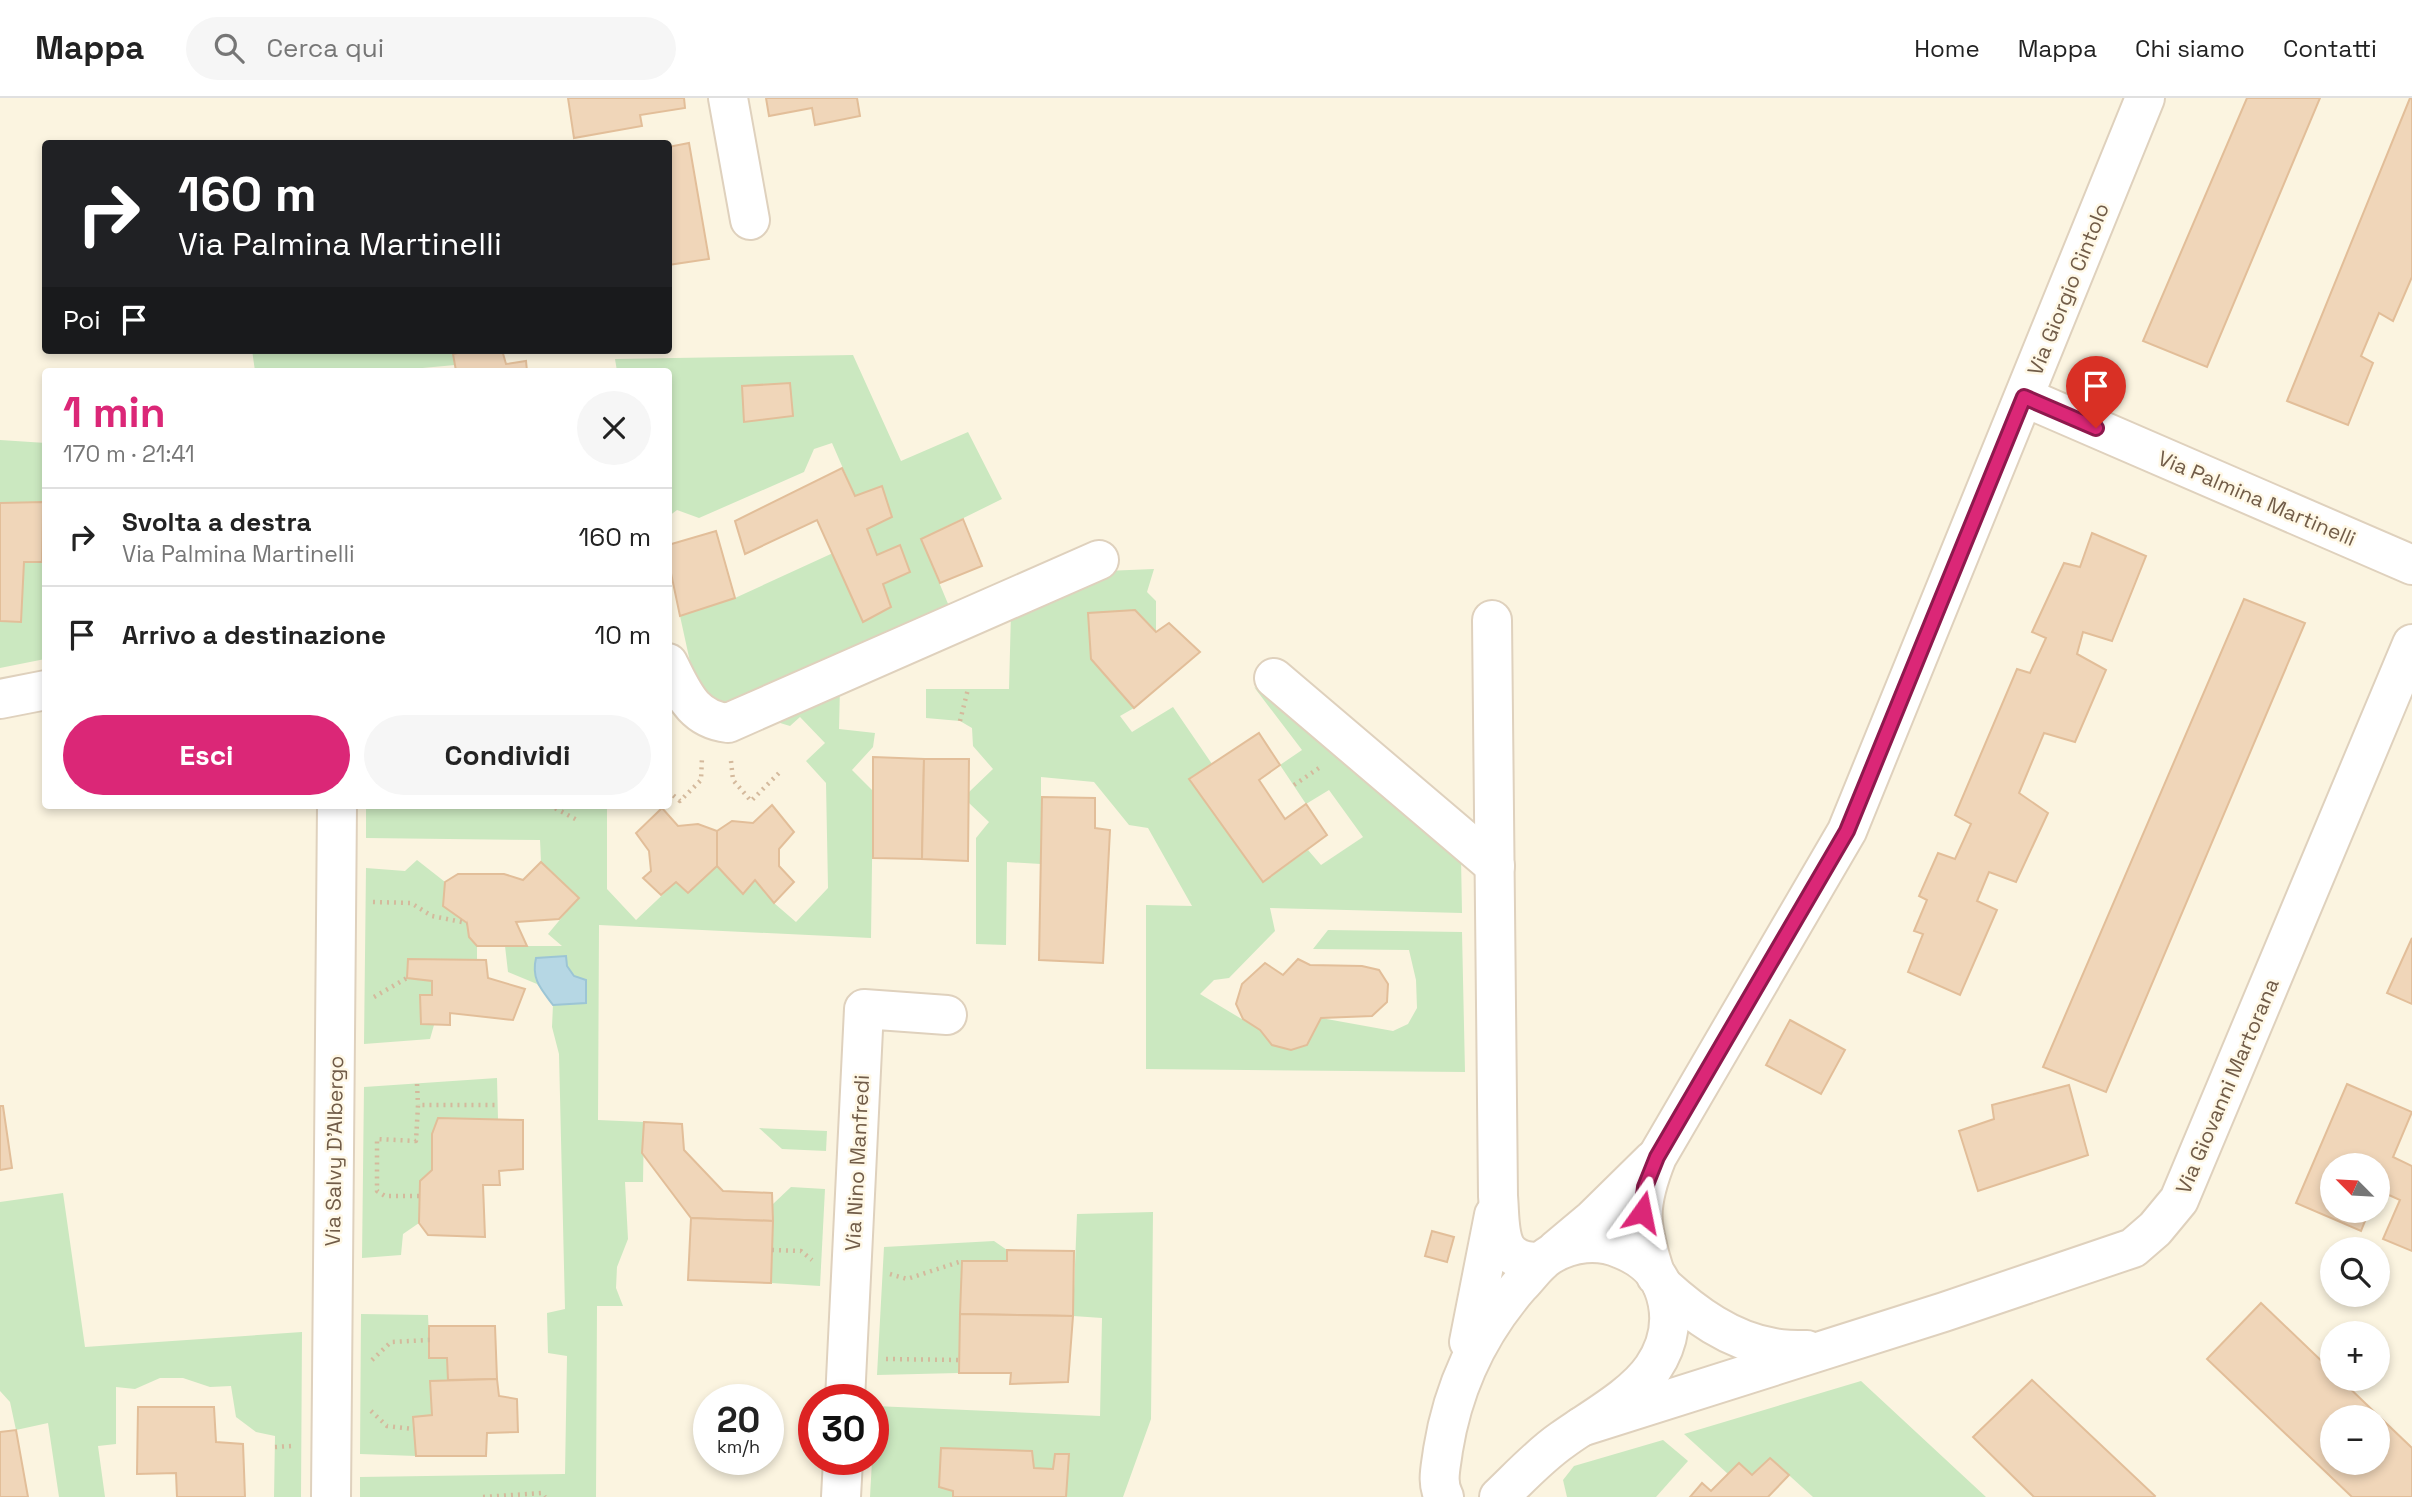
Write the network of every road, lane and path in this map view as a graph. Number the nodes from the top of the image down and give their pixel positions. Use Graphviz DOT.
graph roads {
  1 [pos="728,98"];
  2 [pos="2145,98"];
  3 [pos="750,220"];
  4 [pos="2024,397"];
  5 [pos="1100,560"];
  6 [pos="2412,565"];
  7 [pos="1492,620"];
  8 [pos="2412,644"];
  9 [pos="672,671"];
  10 [pos="1274,678"];
  11 [pos="968,689"];
  12 [pos="42,691"];
  13 [pos="0,699"];
  14 [pos="960,721"];
  15 [pos="702,749"];
  16 [pos="730,749"];
  17 [pos="1326,763"];
  18 [pos="781,771"];
  19 [pos="1294,785"];
  20 [pos="672,794"];
  21 [pos="337,809"];
  22 [pos="556,809"];
  23 [pos="579,821"];
  24 [pos="1495,866"];
  25 [pos="365,902"];
  26 [pos="467,923"];
  27 [pos="407,978"];
  28 [pos="365,1003"];
  29 [pos="947,1015"];
  30 [pos="417,1083"];
  31 [pos="418,1105"];
  32 [pos="498,1105"];
  33 [pos="1657,1157"];
  34 [pos="419,1196"];
  35 [pos="1498,1196"];
  36 [pos="772,1250"];
  37 [pos="1545,1259"];
  38 [pos="962,1261"];
  39 [pos="821,1267"];
  40 [pos="883,1273"];
  41 [pos="1659,1280"];
  42 [pos="430,1340"];
  43 [pos="1819,1351"];
  44 [pos="878,1359"];
  45 [pos="371,1360"];
  46 [pos="960,1360"];
  47 [pos="846,1384"];
  48 [pos="1453,1404"];
  49 [pos="369,1409"];
  50 [pos="1581,1427"];
  51 [pos="414,1429"];
  52 [pos="301,1445"];
  53 [pos="275,1447"];
  54 [pos="1541,1457"];
  55 [pos="842,1475"];
  56 [pos="331,1497"];
  57 [pos="484,1497"];
  58 [pos="545,1497"];
  59 [pos="841,1497"];
  60 [pos="1411,1497"];
  61 [pos="1444,1497"];
  62 [pos="1499,1497"];
  63 [pos="1539,1497"];
  1 -- 3 [label="street"];
  2 -- 4 [label="street, Via Giorgio Cintolo"];
  4 -- 6 [label="street, Via Palmina Martinelli"];
  4 -- 33 [label="street, Via Giorgio Cintolo"];
  5 -- 9 [label="street"];
  7 -- 24 [label="street"];
  8 -- 43 [label="street, Via Giovanni Martorana"];
  10 -- 24 [label="street"];
  11 -- 14 [label="path"];
  12 -- 13 [label="street"];
  15 -- 20 [label="path"];
  16 -- 18 [label="path"];
  17 -- 19 [label="path"];
  21 -- 56 [label="street, Via Salvy D'Albergo"];
  22 -- 23 [label="path"];
  24 -- 35 [label="street"];
  25 -- 26 [label="path"];
  27 -- 28 [label="path"];
  29 -- 47 [label="street, Via Nino Manfredi"];
  30 -- 31 [label="path"];
  31 -- 32 [label="path"];
  31 -- 34 [label="path"];
  33 -- 37 [label="street, Via Giorgio Cintolo"];
  33 -- 41 [label="street, Via Giorgio Cintolo"];
  35 -- 37 [label="street"];
  35 -- 48 [label="street"];
  36 -- 39 [label="path"];
  37 -- 41 [label="street"];
  37 -- 48 [label="street, Via Giorgio Cintolo"];
  38 -- 40 [label="path"];
  41 -- 43 [label="street"];
  41 -- 50 [label="street, Via Giorgio Cintolo"];
  42 -- 45 [label="path"];
  43 -- 50 [label="street, Via Giovanni Martorana"];
  44 -- 46 [label="path"];
  48 -- 60 [label="street"];
  48 -- 61 [label="street"];
  49 -- 51 [label="path"];
  50 -- 54 [label="street, Via Giorgio Cintolo"];
  52 -- 53 [label="path"];
  54 -- 62 [label="street, Via Giorgio Cintolo"];
  54 -- 63 [label="street"];
  55 -- 59 [label="street"];
  57 -- 58 [label="path"];
}
